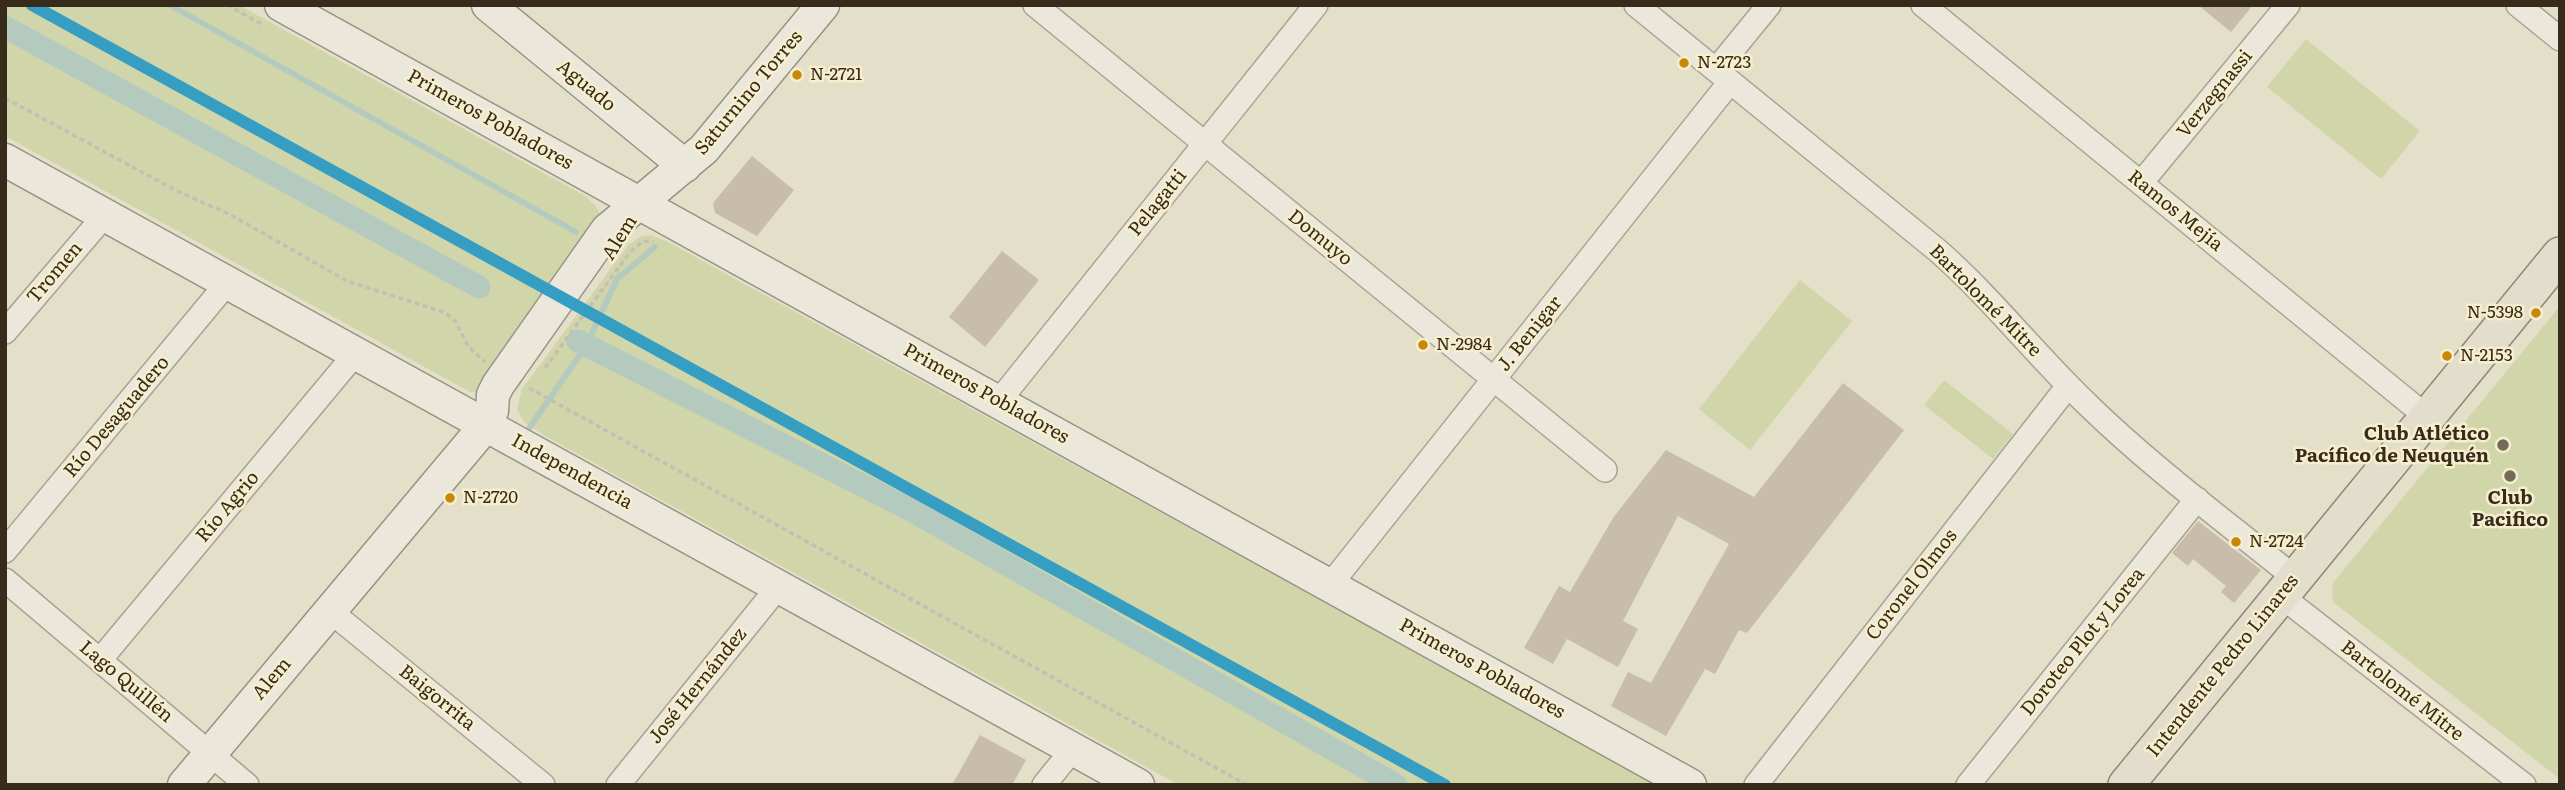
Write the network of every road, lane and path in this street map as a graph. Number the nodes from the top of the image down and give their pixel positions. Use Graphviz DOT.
graph roads {
  1 [pos="227,5"];
  2 [pos="488,5"];
  3 [pos="822,5"];
  4 [pos="1035,5"];
  5 [pos="1316,5"];
  6 [pos="1636,5"];
  7 [pos="1769,5"];
  8 [pos="1923,5"];
  9 [pos="2288,5"];
  10 [pos="2518,5"];
  11 [pos="273,15"];
  12 [pos="2560,39"];
  13 [pos="1723,76"];
  14 [pos="5,98"];
  15 [pos="1205,144"];
  16 [pos="5,160"];
  17 [pos="685,166"];
  18 [pos="2141,183"];
  19 [pos="640,204"];
  20 [pos="105,215"];
  21 [pos="655,243"];
  22 [pos="2560,255"];
  23 [pos="228,282"];
  24 [pos="5,332"];
  25 [pos="356,353"];
  26 [pos="491,366"];
  27 [pos="538,377"];
  28 [pos="1494,379"];
  29 [pos="525,386"];
  30 [pos="2068,386"];
  31 [pos="999,401"];
  32 [pos="2427,417"];
  33 [pos="489,418"];
  34 [pos="1605,470"];
  35 [pos="2197,499"];
  36 [pos="5,551"];
  37 [pos="5,580"];
  38 [pos="1330,585"];
  39 [pos="779,586"];
  40 [pos="2288,587"];
  41 [pos="330,611"];
  42 [pos="100,660"];
  43 [pos="1073,749"];
  44 [pos="210,753"];
  45 [pos="2521,784"];
  46 [pos="184,785"];
  47 [pos="247,785"];
  48 [pos="543,785"];
  49 [pos="618,785"];
  50 [pos="1044,785"];
  51 [pos="1138,785"];
  52 [pos="1247,785"];
  53 [pos="1690,785"];
  54 [pos="1756,785"];
  55 [pos="1968,785"];
  56 [pos="2126,785"];
  1 -- 11 [label="path"];
  2 -- 17 [label="street, Aguado"];
  3 -- 17 [label="street, Saturnino Torres"];
  4 -- 15 [label="street, Domuyo"];
  5 -- 15 [label="street, Pelagatti"];
  6 -- 13 [label="street, Bartolomé Mitre"];
  7 -- 13 [label="street, J. Benigar"];
  8 -- 18 [label="street, Ramos Mejía"];
  9 -- 18 [label="street, Verzegnassi"];
  10 -- 12 [label="street"];
  11 -- 19 [label="street, Primeros Pobladores"];
  13 -- 28 [label="street, J. Benigar"];
  13 -- 30 [label="street, Bartolomé Mitre"];
  14 -- 26 [label="path"];
  15 -- 28 [label="street, Domuyo"];
  15 -- 31 [label="street, Pelagatti"];
  16 -- 20 [label="street, Independencia"];
  17 -- 19 [label="street, Saturnino Torres"];
  18 -- 32 [label="street, Ramos Mejía"];
  19 -- 31 [label="street, Primeros Pobladores"];
  19 -- 33 [label="street, Alem"];
  20 -- 23 [label="street, Independencia"];
  20 -- 24 [label="street, Tromen"];
  21 -- 27 [label="path"];
  22 -- 32 [label="main road, Intendente Pedro Linares"];
  23 -- 25 [label="street, Independencia"];
  23 -- 36 [label="street, Río Desaguadero"];
  25 -- 33 [label="street, Independencia"];
  25 -- 42 [label="street, Río Agrio"];
  28 -- 34 [label="street, Domuyo"];
  28 -- 38 [label="street, J. Benigar"];
  29 -- 52 [label="path"];
  30 -- 35 [label="street, Bartolomé Mitre"];
  30 -- 54 [label="street, Coronel Olmos"];
  31 -- 38 [label="street, Primeros Pobladores"];
  32 -- 40 [label="main road, Intendente Pedro Linares"];
  33 -- 39 [label="street, Independencia"];
  33 -- 41 [label="street, Alem"];
  35 -- 40 [label="street, Bartolomé Mitre"];
  35 -- 55 [label="street, Doroteo Plot y Lorea"];
  37 -- 42 [label="street, Lago Quillén"];
  38 -- 53 [label="street, Primeros Pobladores"];
  39 -- 43 [label="street, Independencia"];
  39 -- 49 [label="street, José Hernández"];
  40 -- 45 [label="street, Bartolomé Mitre"];
  40 -- 56 [label="main road, Intendente Pedro Linares"];
  41 -- 44 [label="street, Alem"];
  41 -- 48 [label="street, Baigorrita"];
  42 -- 44 [label="street, Lago Quillén"];
  43 -- 50 [label="street"];
  43 -- 51 [label="street, Independencia"];
  44 -- 46 [label="street, Alem"];
  44 -- 47 [label="street, Lago Quillén"];
}
